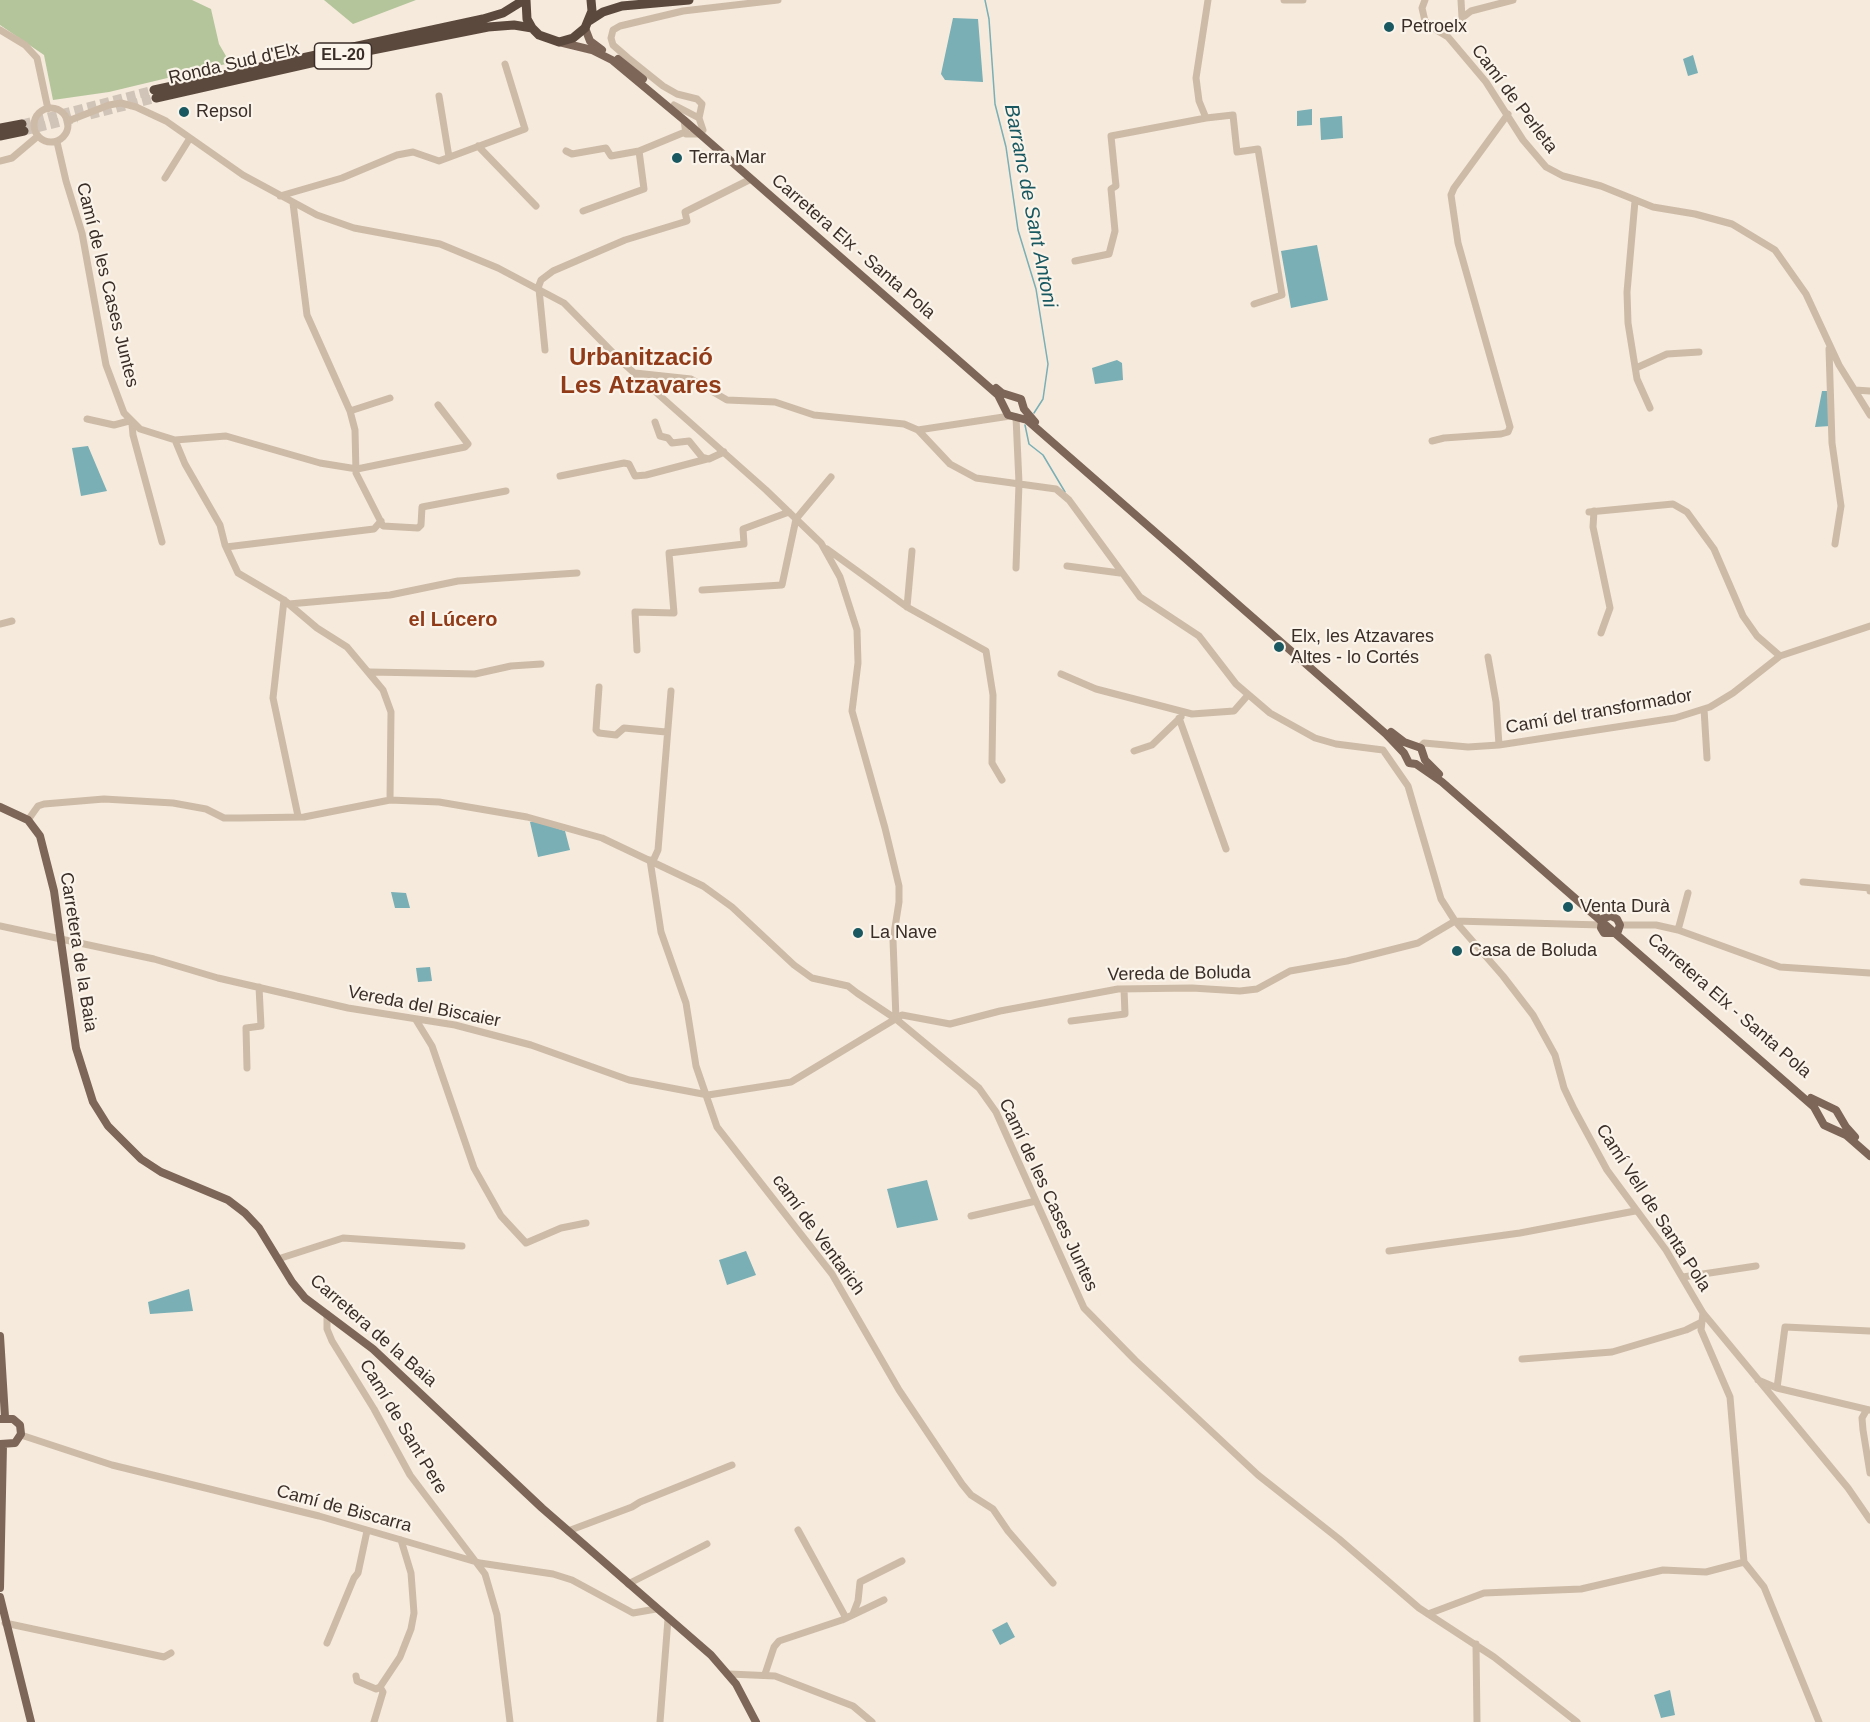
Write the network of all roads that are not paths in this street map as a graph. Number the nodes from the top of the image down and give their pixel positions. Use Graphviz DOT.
graph roads {
  1 [pos="525,0"];
  2 [pos="591,0"];
  3 [pos="689,0"];
  4 [pos="778,0"];
  5 [pos="1208,0"];
  6 [pos="1284,0"];
  7 [pos="1303,0"];
  8 [pos="1425,0"];
  9 [pos="1513,0"];
  10 [pos="1462,2"];
  11 [pos="1484,8"];
  12 [pos="1462,18"];
  13 [pos="587,24"];
  14 [pos="532,28"];
  15 [pos="1454,28"];
  16 [pos="0,30"];
  17 [pos="1438,31"];
  18 [pos="559,42"];
  19 [pos="1455,45"];
  20 [pos="505,64"];
  21 [pos="439,96"];
  22 [pos="674,105"];
  23 [pos="48,108"];
  24 [pos="1508,114"];
  25 [pos="699,118"];
  26 [pos="1206,118"];
  27 [pos="684,120"];
  28 [pos="68,121"];
  29 [pos="0,128"];
  30 [pos="685,132"];
  31 [pos="701,132"];
  32 [pos="0,136"];
  33 [pos="38,136"];
  34 [pos="190,138"];
  35 [pos="57,142"];
  36 [pos="478,146"];
  37 [pos="566,151"];
  38 [pos="639,151"];
  39 [pos="449,157"];
  40 [pos="0,161"];
  41 [pos="165,178"];
  42 [pos="751,179"];
  43 [pos="280,196"];
  44 [pos="1635,201"];
  45 [pos="293,203"];
  46 [pos="536,206"];
  47 [pos="583,211"];
  48 [pos="1075,261"];
  49 [pos="539,289"];
  50 [pos="1254,304"];
  51 [pos="1829,343"];
  52 [pos="545,350"];
  53 [pos="1699,352"];
  54 [pos="1636,368"];
  55 [pos="635,373"];
  56 [pos="1855,390"];
  57 [pos="1870,391"];
  58 [pos="1011,397"];
  59 [pos="390,398"];
  60 [pos="1004,404"];
  61 [pos="438,405"];
  62 [pos="1650,408"];
  63 [pos="350,411"];
  64 [pos="1017,415"];
  65 [pos="1870,415"];
  66 [pos="87,419"];
  67 [pos="655,422"];
  68 [pos="131,423"];
  69 [pos="918,429"];
  70 [pos="191,439"];
  71 [pos="175,440"];
  72 [pos="1432,441"];
  73 [pos="180,452"];
  74 [pos="724,452"];
  75 [pos="707,459"];
  76 [pos="357,468"];
  77 [pos="560,476"];
  78 [pos="831,477"];
  79 [pos="1019,483"];
  80 [pos="506,491"];
  81 [pos="789,512"];
  82 [pos="796,519"];
  83 [pos="381,521"];
  84 [pos="162,542"];
  85 [pos="820,543"];
  86 [pos="1834,544"];
  87 [pos="226,547"];
  88 [pos="912,551"];
  89 [pos="1067,567"];
  90 [pos="1016,568"];
  91 [pos="577,573"];
  92 [pos="1120,573"];
  93 [pos="702,590"];
  94 [pos="287,602"];
  95 [pos="907,607"];
  96 [pos="12,621"];
  97 [pos="0,624"];
  98 [pos="1870,626"];
  99 [pos="1601,633"];
  100 [pos="637,650"];
  101 [pos="1780,656"];
  102 [pos="1488,657"];
  103 [pos="542,664"];
  104 [pos="369,672"];
  105 [pos="1061,674"];
  106 [pos="599,687"];
  107 [pos="671,691"];
  108 [pos="1248,695"];
  109 [pos="1704,709"];
  110 [pos="1182,716"];
  111 [pos="666,732"];
  112 [pos="1499,745"];
  113 [pos="1415,746"];
  114 [pos="1134,751"];
  115 [pos="1424,756"];
  116 [pos="1707,758"];
  117 [pos="1408,759"];
  118 [pos="1395,765"];
  119 [pos="1002,780"];
  120 [pos="390,800"];
  121 [pos="0,807"];
  122 [pos="298,816"];
  123 [pos="28,820"];
  124 [pos="1226,849"];
  125 [pos="651,860"];
  126 [pos="1803,882"];
  127 [pos="1870,891"];
  128 [pos="1688,893"];
  129 [pos="1455,921"];
  130 [pos="1602,921"];
  131 [pos="0,926"];
  132 [pos="1618,930"];
  133 [pos="1678,930"];
  134 [pos="62,939"];
  135 [pos="1870,973"];
  136 [pos="259,987"];
  137 [pos="1124,989"];
  138 [pos="896,1019"];
  139 [pos="416,1020"];
  140 [pos="1071,1021"];
  141 [pos="247,1068"];
  142 [pos="705,1094"];
  143 [pos="1829,1108"];
  144 [pos="1821,1115"];
  145 [pos="1840,1119"];
  146 [pos="1832,1127"];
  147 [pos="1870,1151"];
  148 [pos="1870,1156"];
  149 [pos="1036,1201"];
  150 [pos="1635,1211"];
  151 [pos="971,1216"];
  152 [pos="586,1223"];
  153 [pos="462,1246"];
  154 [pos="1389,1251"];
  155 [pos="278,1259"];
  156 [pos="1756,1266"];
  157 [pos="1683,1277"];
  158 [pos="1703,1313"];
  159 [pos="327,1314"];
  160 [pos="1700,1323"];
  161 [pos="1870,1331"];
  162 [pos="0,1336"];
  163 [pos="1522,1359"];
  164 [pos="1756,1379"];
  165 [pos="1777,1388"];
  166 [pos="1868,1410"];
  167 [pos="3,1418"];
  168 [pos="21,1436"];
  169 [pos="1,1444"];
  170 [pos="732,1465"];
  171 [pos="1870,1473"];
  172 [pos="1870,1520"];
  173 [pos="798,1530"];
  174 [pos="367,1531"];
  175 [pos="568,1531"];
  176 [pos="401,1540"];
  177 [pos="707,1544"];
  178 [pos="902,1561"];
  179 [pos="480,1563"];
  180 [pos="1744,1563"];
  181 [pos="1053,1583"];
  182 [pos="628,1584"];
  183 [pos="0,1588"];
  184 [pos="0,1598"];
  185 [pos="884,1600"];
  186 [pos="656,1609"];
  187 [pos="1428,1614"];
  188 [pos="849,1616"];
  189 [pos="668,1619"];
  190 [pos="5,1623"];
  191 [pos="327,1643"];
  192 [pos="1476,1644"];
  193 [pos="171,1653"];
  194 [pos="729,1674"];
  195 [pos="765,1674"];
  196 [pos="356,1676"];
  197 [pos="380,1687"];
  198 [pos="31,1722"];
  199 [pos="374,1722"];
  200 [pos="510,1722"];
  201 [pos="660,1722"];
  202 [pos="756,1722"];
  203 [pos="872,1722"];
  204 [pos="1477,1722"];
  205 [pos="1577,1722"];
  206 [pos="1819,1722"];
  1 -- 14 [label="highway, EL-20"];
  1 -- 14 [label="highway, Ronda Sud d'Elx / EL-20"];
  2 -- 13 [label="highway"];
  3 -- 13 [label="highway"];
  4 -- 25 [label="street"];
  5 -- 26 [label="street"];
  6 -- 7 [label="street"];
  8 -- 17 [label="street, Camí de Perleta"];
  9 -- 11 [label="street"];
  10 -- 11 [label="street"];
  10 -- 12 [label="street"];
  11 -- 12 [label="street"];
  12 -- 15 [label="street"];
  13 -- 18 [label="highway"];
  13 -- 22 [label="main road, Carretera Elx - Santa Pola"];
  14 -- 18 [label="highway, EL-20"];
  15 -- 17 [label="street"];
  15 -- 19 [label="street, Camí de Perleta"];
  16 -- 23 [label="street"];
  17 -- 19 [label="street, Camí de Perleta"];
  18 -- 27 [label="main road, Carretera Elx - Santa Pola"];
  19 -- 24 [label="street, Camí de Perleta"];
  20 -- 36 [label="street"];
  21 -- 39 [label="street"];
  22 -- 25 [label="street"];
  22 -- 31 [label="main road, Carretera Elx - Santa Pola"];
  23 -- 28 [label="street"];
  23 -- 33 [label="street"];
  24 -- 44 [label="street, Camí de Perleta"];
  24 -- 72 [label="street"];
  25 -- 31 [label="street"];
  26 -- 48 [label="street"];
  26 -- 50 [label="street"];
  27 -- 30 [label="street"];
  27 -- 31 [label="main road, Carretera Elx - Santa Pola"];
  28 -- 34 [label="street"];
  28 -- 35 [label="street"];
  29 -- 32 [label="highway"];
  30 -- 31 [label="street"];
  30 -- 38 [label="street"];
  31 -- 42 [label="main road, Carretera Elx - Santa Pola"];
  31 -- 58 [label="main road, Carretera Elx - Santa Pola"];
  33 -- 35 [label="street"];
  33 -- 40 [label="street"];
  34 -- 41 [label="street"];
  34 -- 43 [label="street"];
  35 -- 68 [label="street, Camí de les Cases Juntes"];
  36 -- 39 [label="street"];
  36 -- 46 [label="street"];
  37 -- 38 [label="street"];
  38 -- 47 [label="street"];
  39 -- 43 [label="street"];
  42 -- 49 [label="street"];
  42 -- 60 [label="main road, Carretera Elx - Santa Pola"];
  43 -- 45 [label="street"];
  44 -- 51 [label="street, Camí de Perleta"];
  44 -- 54 [label="street"];
  45 -- 49 [label="street"];
  45 -- 63 [label="street"];
  49 -- 52 [label="street"];
  49 -- 55 [label="street"];
  51 -- 56 [label="street, Camí de Perleta"];
  51 -- 86 [label="street"];
  53 -- 54 [label="street"];
  54 -- 62 [label="street"];
  55 -- 69 [label="street"];
  55 -- 74 [label="street"];
  56 -- 57 [label="street"];
  56 -- 65 [label="street, Camí de Perleta"];
  58 -- 60 [label="main road"];
  58 -- 64 [label="main road, Carretera Elx - Santa Pola"];
  59 -- 63 [label="street"];
  60 -- 64 [label="main road, Carretera Elx - Santa Pola"];
  61 -- 76 [label="street"];
  63 -- 76 [label="street"];
  64 -- 69 [label="street"];
  64 -- 79 [label="street"];
  64 -- 113 [label="main road"];
  64 -- 117 [label="main road"];
  66 -- 68 [label="street"];
  67 -- 75 [label="street"];
  68 -- 71 [label="street"];
  68 -- 84 [label="street, Camí de les Cases Juntes"];
  69 -- 79 [label="street"];
  70 -- 71 [label="street"];
  70 -- 73 [label="street"];
  70 -- 76 [label="street"];
  71 -- 73 [label="street"];
  73 -- 87 [label="street"];
  74 -- 75 [label="street"];
  74 -- 81 [label="street"];
  75 -- 77 [label="street"];
  76 -- 83 [label="street"];
  78 -- 82 [label="street"];
  79 -- 90 [label="street"];
  79 -- 92 [label="street"];
  80 -- 83 [label="street"];
  81 -- 82 [label="street"];
  81 -- 100 [label="street"];
  82 -- 85 [label="street"];
  82 -- 93 [label="street"];
  83 -- 87 [label="street"];
  85 -- 95 [label="street"];
  85 -- 138 [label="street"];
  87 -- 94 [label="street"];
  88 -- 95 [label="street"];
  89 -- 92 [label="street"];
  91 -- 94 [label="street"];
  92 -- 108 [label="street"];
  94 -- 104 [label="street"];
  94 -- 122 [label="street"];
  95 -- 119 [label="street"];
  96 -- 97 [label="street"];
  98 -- 101 [label="street, Camí del transformador"];
  99 -- 101 [label="street"];
  101 -- 109 [label="street, Camí del transformador"];
  102 -- 112 [label="street"];
  103 -- 104 [label="street"];
  104 -- 120 [label="street"];
  105 -- 110 [label="street"];
  106 -- 111 [label="street"];
  107 -- 111 [label="street"];
  108 -- 110 [label="street"];
  108 -- 118 [label="street"];
  109 -- 112 [label="street, Camí del transformador"];
  109 -- 116 [label="street"];
  110 -- 114 [label="street"];
  110 -- 124 [label="street"];
  111 -- 125 [label="street"];
  112 -- 113 [label="street, Camí del transformador"];
  113 -- 115 [label="main road"];
  113 -- 117 [label="main road"];
  115 -- 117 [label="main road"];
  115 -- 130 [label="main road"];
  117 -- 118 [label="street"];
  117 -- 130 [label="main road"];
  118 -- 129 [label="street, Camí Vell de Santa Pola"];
  120 -- 122 [label="street, Camí de les Cases Juntes"];
  120 -- 125 [label="street, Camí de les Cases Juntes"];
  121 -- 123 [label="main road"];
  122 -- 123 [label="street, Camí de les Cases Juntes"];
  123 -- 134 [label="main road, Carretera de la Baia"];
  125 -- 138 [label="street, Camí de les Cases Juntes"];
  125 -- 142 [label="street, camí de Ventarich"];
  126 -- 127 [label="street"];
  128 -- 133 [label="street"];
  129 -- 130 [label="street"];
  129 -- 137 [label="street, Vereda de Boluda"];
  129 -- 150 [label="street, Camí Vell de Santa Pola"];
  130 -- 132 [label="main road"];
  130 -- 132 [label="main road"];
  131 -- 134 [label="street, Vereda del Biscaier"];
  132 -- 133 [label="street"];
  132 -- 143 [label="main road, Carretera Elx - Santa Pola"];
  132 -- 144 [label="main road, Carretera Elx - Santa Pola"];
  133 -- 135 [label="street"];
  134 -- 136 [label="street, Vereda del Biscaier"];
  134 -- 155 [label="main road, Carretera de la Baia"];
  136 -- 139 [label="street, Vereda del Biscaier"];
  136 -- 141 [label="street"];
  137 -- 138 [label="street, Vereda de Boluda"];
  137 -- 140 [label="street"];
  138 -- 142 [label="street, Vereda del Biscaier"];
  138 -- 149 [label="street, Camí de les Cases Juntes"];
  139 -- 142 [label="street, Vereda del Biscaier"];
  139 -- 152 [label="street"];
  142 -- 181 [label="street, camí de Ventarich"];
  143 -- 144 [label="main road"];
  143 -- 145 [label="main road"];
  144 -- 146 [label="main road"];
  145 -- 146 [label="main road"];
  145 -- 147 [label="main road"];
  146 -- 148 [label="main road"];
  149 -- 151 [label="street"];
  149 -- 187 [label="street, Camí de les Cases Juntes"];
  150 -- 154 [label="street"];
  150 -- 157 [label="street, Camí Vell de Santa Pola"];
  153 -- 155 [label="street"];
  155 -- 159 [label="main road, Carretera de la Baia"];
  156 -- 157 [label="street"];
  157 -- 158 [label="street, Camí Vell de Santa Pola"];
  158 -- 160 [label="street"];
  158 -- 164 [label="street, Camí Vell de Santa Pola"];
  159 -- 175 [label="main road, Carretera de la Baia"];
  159 -- 179 [label="street, Camí de Sant Pere"];
  160 -- 163 [label="street"];
  160 -- 180 [label="street"];
  161 -- 165 [label="street"];
  162 -- 167 [label="main road"];
  164 -- 165 [label="street"];
  164 -- 172 [label="street, Camí Vell de Santa Pola"];
  165 -- 166 [label="street"];
  166 -- 171 [label="street"];
  167 -- 168 [label="main road"];
  168 -- 169 [label="main road"];
  168 -- 174 [label="street, Camí de Biscarra"];
  169 -- 183 [label="main road"];
  170 -- 175 [label="street"];
  173 -- 188 [label="street"];
  174 -- 176 [label="street, Camí de Biscarra"];
  174 -- 191 [label="street"];
  175 -- 182 [label="main road, Carretera de la Baia"];
  176 -- 179 [label="street, Camí de Biscarra"];
  176 -- 197 [label="street"];
  177 -- 182 [label="street"];
  178 -- 188 [label="street"];
  179 -- 186 [label="street, Camí de Biscarra"];
  179 -- 200 [label="street, Camí de Sant Pere"];
  180 -- 187 [label="street"];
  180 -- 206 [label="street"];
  182 -- 186 [label="main road, Carretera de la Baia"];
  184 -- 190 [label="main road"];
  185 -- 188 [label="street"];
  186 -- 189 [label="main road, Carretera de la Baia"];
  187 -- 192 [label="street, Camí de les Cases Juntes"];
  188 -- 195 [label="street"];
  189 -- 194 [label="main road, Carretera de la Baia"];
  189 -- 201 [label="street"];
  190 -- 193 [label="street"];
  190 -- 198 [label="main road"];
  192 -- 204 [label="street"];
  192 -- 205 [label="street, Camí de les Cases Juntes"];
  194 -- 195 [label="street"];
  194 -- 202 [label="main road, Carretera de la Baia"];
  195 -- 203 [label="street"];
  196 -- 197 [label="street"];
  197 -- 199 [label="street"];
}
